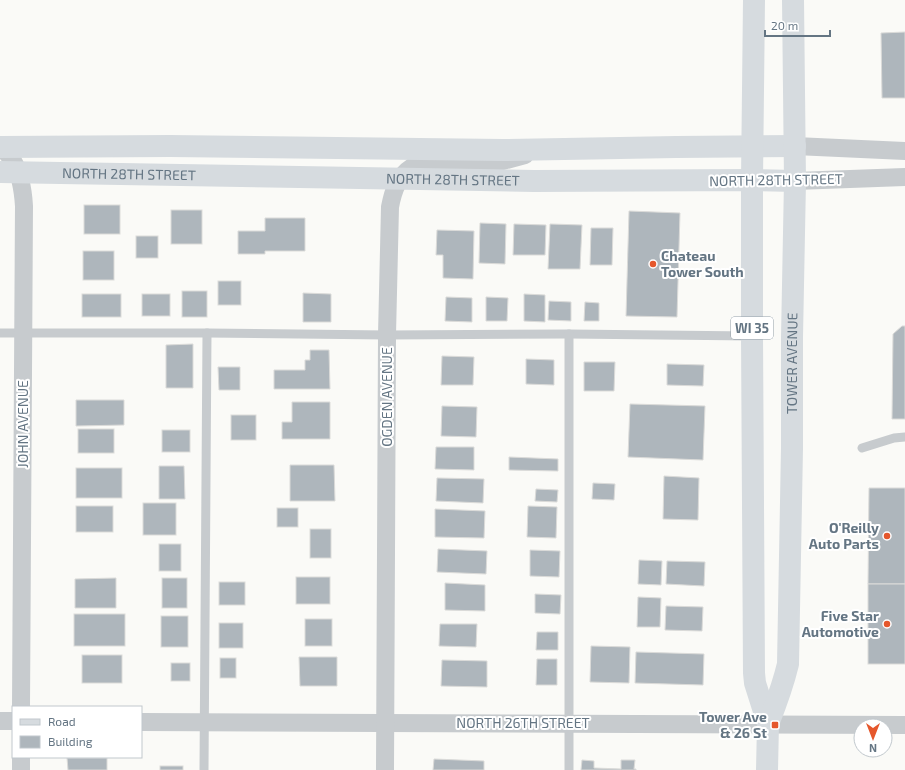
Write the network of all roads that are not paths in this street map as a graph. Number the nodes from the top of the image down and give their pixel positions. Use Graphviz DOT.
graph roads {
  1 [pos="754,0"];
  2 [pos="793,0"];
  3 [pos="753,146"];
  4 [pos="795,146"];
  5 [pos="0,147"];
  6 [pos="545,149"];
  7 [pos="905,151"];
  8 [pos="9,172"];
  9 [pos="905,177"];
  10 [pos="399,179"];
  11 [pos="752,180"];
  12 [pos="795,181"];
  13 [pos="0,332"];
  14 [pos="24,333"];
  15 [pos="207,333"];
  16 [pos="569,334"];
  17 [pos="387,335"];
  18 [pos="752,336"];
  19 [pos="905,437"];
  20 [pos="862,448"];
  21 [pos="21,706"];
  22 [pos="0,721"];
  23 [pos="12,721"];
  24 [pos="142,722"];
  25 [pos="204,722"];
  26 [pos="386,723"];
  27 [pos="569,723"];
  28 [pos="768,724"];
  29 [pos="905,725"];
  30 [pos="21,758"];
  31 [pos="21,770"];
  32 [pos="204,770"];
  33 [pos="385,770"];
  34 [pos="569,770"];
  35 [pos="768,770"];
  1 -- 3 [label="main road, TOWER AVENUE / WI 35"];
  2 -- 4 [label="main road, TOWER AVENUE / WI 35"];
  3 -- 4 [label="main road, NORTH 28TH STREET"];
  3 -- 6 [label="main road, NORTH 28TH STREET"];
  3 -- 11 [label="main road, TOWER AVENUE / WI 35"];
  4 -- 7 [label="street, NORTH 28TH STREET"];
  4 -- 12 [label="main road, TOWER AVENUE / WI 35"];
  5 -- 6 [label="main road, NORTH 28TH STREET"];
  5 -- 8 [label="street, JOHN AVENUE"];
  6 -- 10 [label="street, OGDEN AVENUE"];
  8 -- 10 [label="main road, NORTH 28TH STREET"];
  8 -- 14 [label="street, JOHN AVENUE"];
  9 -- 12 [label="street, NORTH 28TH STREET"];
  10 -- 11 [label="main road, NORTH 28TH STREET"];
  10 -- 17 [label="street, OGDEN AVENUE"];
  11 -- 12 [label="main road, NORTH 28TH STREET"];
  11 -- 18 [label="main road, TOWER AVENUE / WI 35"];
  12 -- 28 [label="main road, TOWER AVENUE / WI 35"];
  13 -- 14 [label="lane"];
  14 -- 15 [label="lane"];
  14 -- 21 [label="street, JOHN AVENUE"];
  15 -- 17 [label="lane"];
  15 -- 25 [label="lane"];
  16 -- 17 [label="lane"];
  16 -- 18 [label="lane"];
  16 -- 27 [label="lane"];
  17 -- 26 [label="street, OGDEN AVENUE"];
  18 -- 28 [label="main road, TOWER AVENUE / WI 35"];
  19 -- 20 [label="lane"];
  22 -- 23 [label="street"];
  24 -- 25 [label="street, NORTH 26TH STREET"];
  25 -- 26 [label="street, NORTH 26TH STREET"];
  25 -- 32 [label="lane"];
  26 -- 27 [label="street, NORTH 26TH STREET"];
  26 -- 33 [label="street, OGDEN AVENUE"];
  27 -- 28 [label="street, NORTH 26TH STREET"];
  27 -- 34 [label="lane"];
  28 -- 29 [label="street, NORTH 26TH STREET"];
  28 -- 35 [label="main road, TOWER AVENUE / WI 35"];
  30 -- 31 [label="street"];
}
